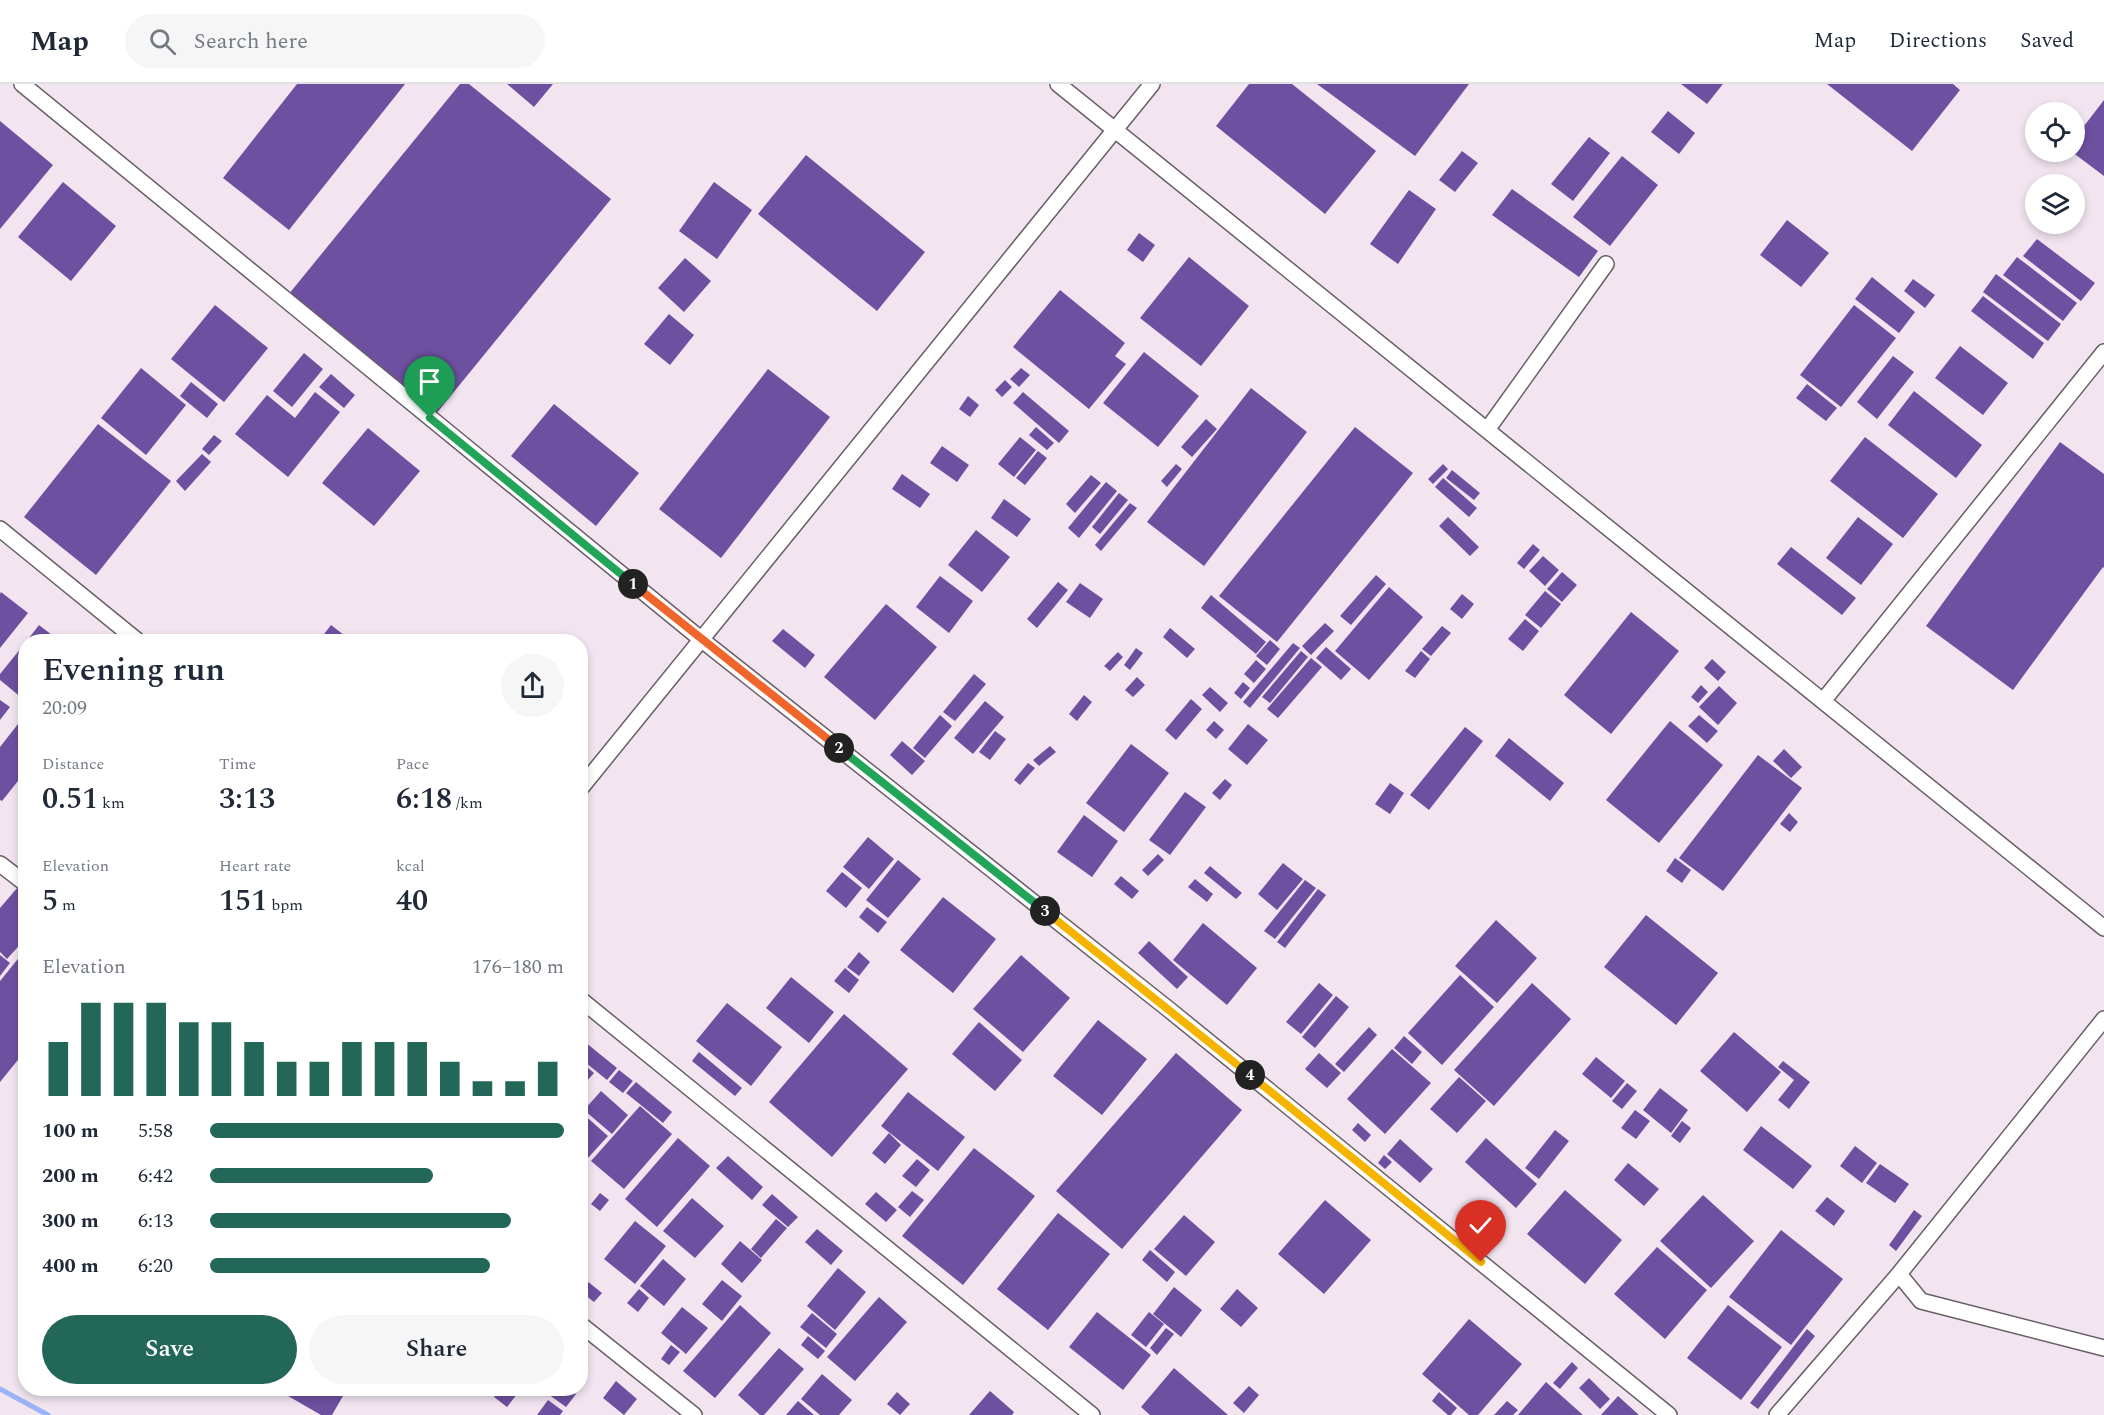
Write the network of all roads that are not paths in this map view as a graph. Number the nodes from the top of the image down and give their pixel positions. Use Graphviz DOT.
graph roads {
  1 [pos="22,84"];
  2 [pos="1058,84"];
  3 [pos="1152,84"];
  4 [pos="1115,130"];
  5 [pos="1606,264"];
  6 [pos="2104,352"];
  7 [pos="1487,430"];
  8 [pos="0,529"];
  9 [pos="129,634"];
  10 [pos="702,640"];
  11 [pos="1823,700"];
  12 [pos="588,779"];
  13 [pos="0,864"];
  14 [pos="18,878"];
  15 [pos="2104,928"];
  16 [pos="588,1006"];
  17 [pos="2104,1019"];
  18 [pos="1899,1274"];
  19 [pos="588,1330"];
  20 [pos="2104,1348"];
  21 [pos="694,1415"];
  22 [pos="1092,1415"];
  23 [pos="1669,1415"];
  24 [pos="1778,1415"];
  1 -- 10 [label="street"];
  2 -- 4 [label="street"];
  3 -- 4 [label="street"];
  4 -- 7 [label="street"];
  4 -- 10 [label="street"];
  5 -- 7 [label="street"];
  6 -- 11 [label="street"];
  7 -- 11 [label="street"];
  8 -- 9 [label="street"];
  10 -- 12 [label="street"];
  10 -- 23 [label="street"];
  11 -- 15 [label="street"];
  13 -- 14 [label="street"];
  16 -- 22 [label="street"];
  17 -- 18 [label="street"];
  18 -- 20 [label="street"];
  18 -- 24 [label="street"];
  19 -- 21 [label="street"];
}
